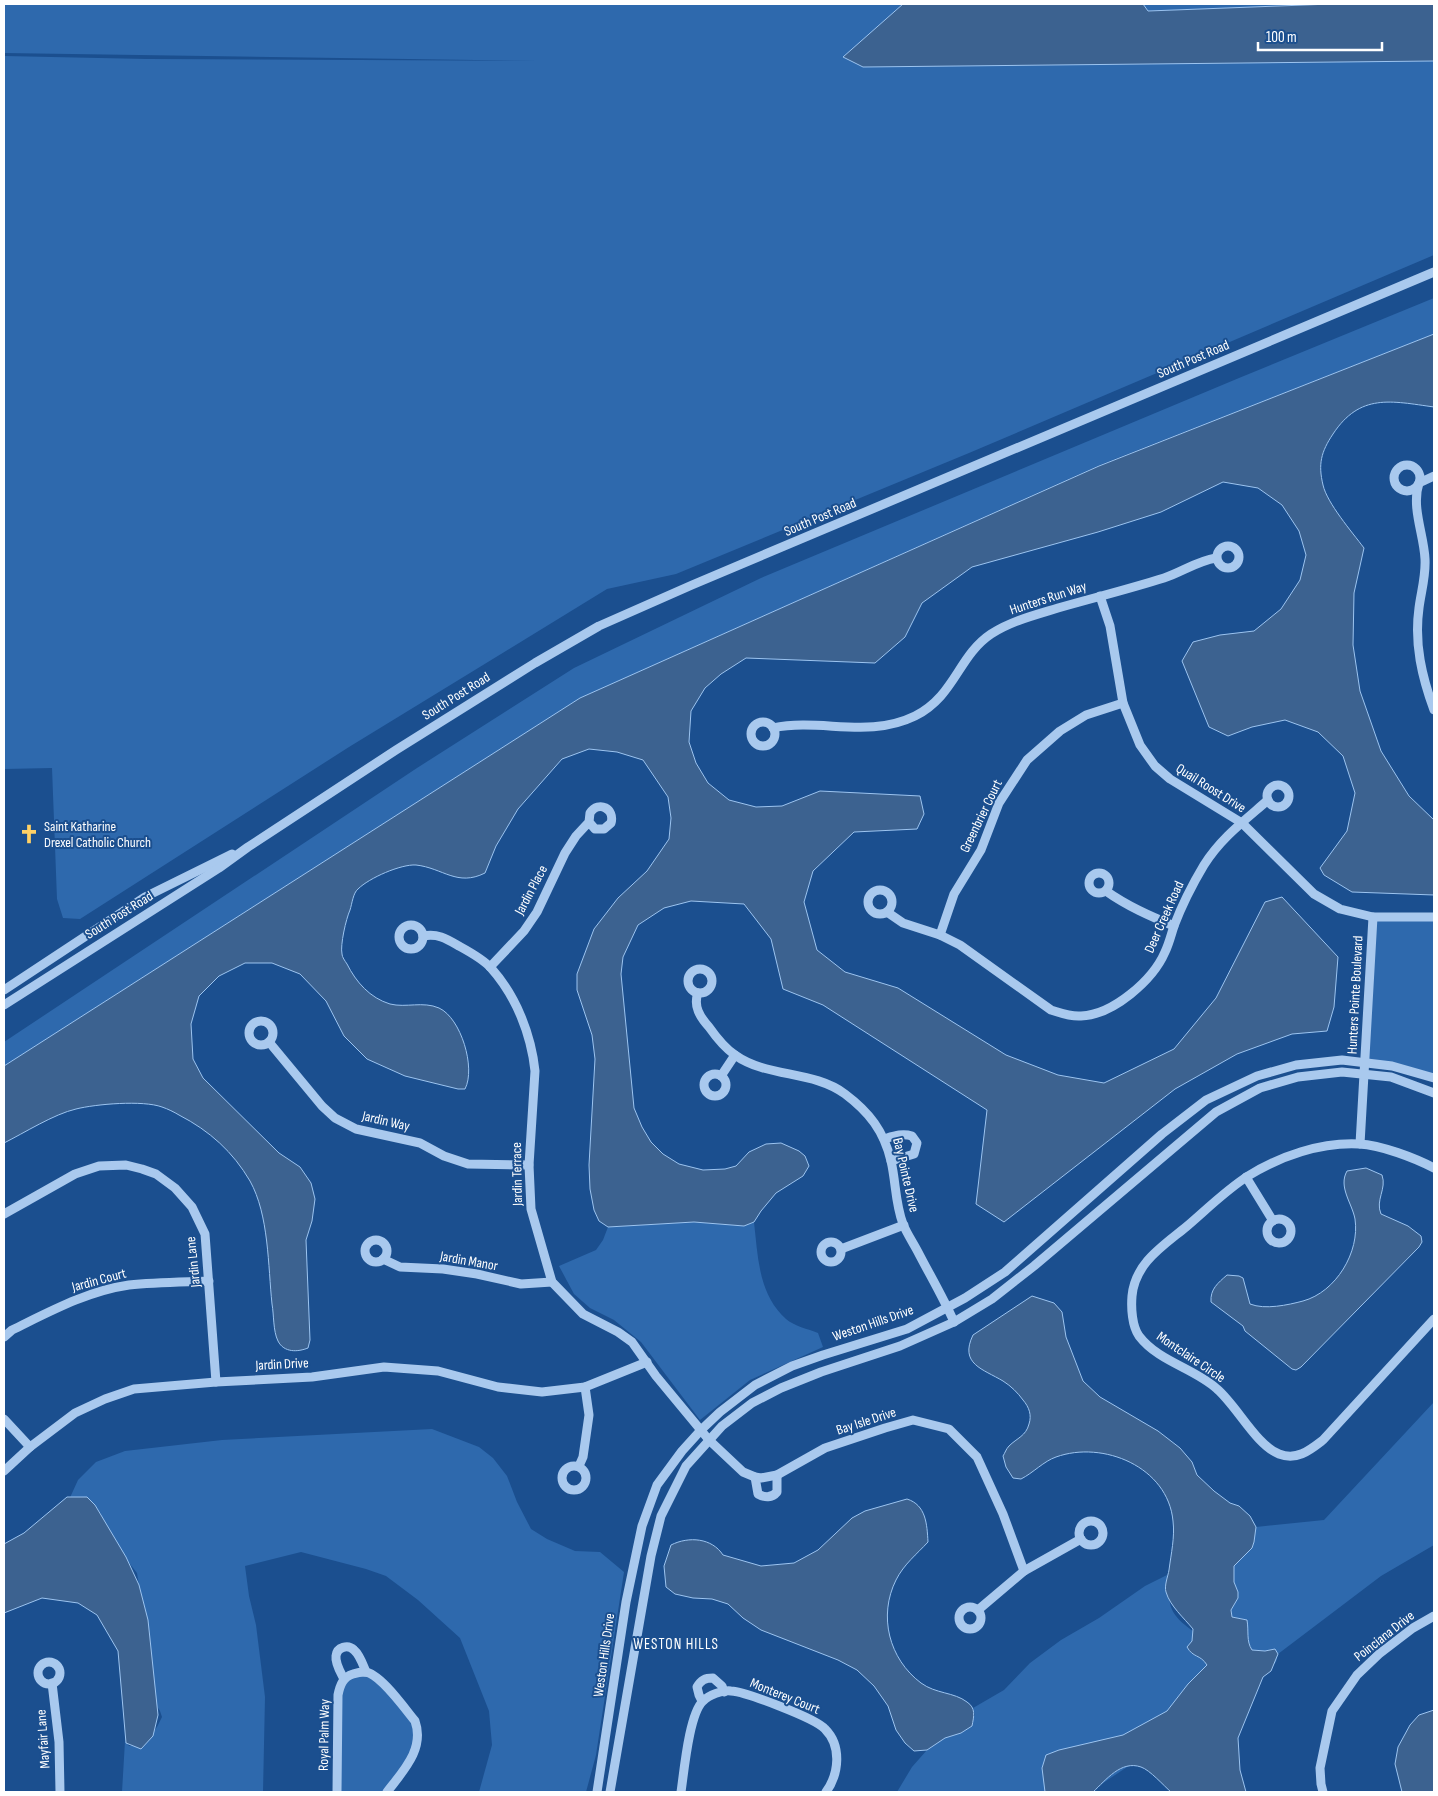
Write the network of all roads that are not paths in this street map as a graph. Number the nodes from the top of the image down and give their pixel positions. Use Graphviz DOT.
graph roads {
  1 [pos="1434,272"];
  2 [pos="1434,476"];
  3 [pos="1216,558"];
  4 [pos="1100,596"];
  5 [pos="1123,703"];
  6 [pos="1434,710"];
  7 [pos="773,728"];
  8 [pos="1268,800"];
  9 [pos="589,822"];
  10 [pos="1242,823"];
  11 [pos="248,847"];
  12 [pos="1106,891"];
  13 [pos="887,912"];
  14 [pos="1373,917"];
  15 [pos="1434,917"];
  16 [pos="1174,926"];
  17 [pos="940,935"];
  18 [pos="423,936"];
  19 [pos="490,967"];
  20 [pos="34,970"];
  21 [pos="41,981"];
  22 [pos="4,990"];
  23 [pos="698,993"];
  24 [pos="4,1005"];
  25 [pos="269,1042"];
  26 [pos="735,1055"];
  27 [pos="1365,1062"];
  28 [pos="1364,1074"];
  29 [pos="721,1076"];
  30 [pos="1434,1078"];
  31 [pos="1434,1093"];
  32 [pos="884,1139"];
  33 [pos="1360,1144"];
  34 [pos="891,1161"];
  35 [pos="529,1165"];
  36 [pos="1434,1168"];
  37 [pos="1246,1177"];
  38 [pos="4,1214"];
  39 [pos="1273,1221"];
  40 [pos="904,1225"];
  41 [pos="841,1249"];
  42 [pos="383,1259"];
  43 [pos="209,1280"];
  44 [pos="552,1282"];
  45 [pos="948,1308"];
  46 [pos="1434,1319"];
  47 [pos="954,1322"];
  48 [pos="4,1336"];
  49 [pos="647,1362"];
  50 [pos="216,1382"];
  51 [pos="585,1387"];
  52 [pos="4,1419"];
  53 [pos="701,1430"];
  54 [pos="709,1440"];
  55 [pos="30,1447"];
  56 [pos="579,1466"];
  57 [pos="4,1471"];
  58 [pos="777,1475"];
  59 [pos="754,1477"];
  60 [pos="1081,1539"];
  61 [pos="1024,1571"];
  62 [pos="978,1610"];
  63 [pos="1434,1616"];
  64 [pos="366,1672"];
  65 [pos="344,1679"];
  66 [pos="52,1683"];
  67 [pos="724,1692"];
  68 [pos="702,1701"];
  69 [pos="60,1792"];
  70 [pos="337,1792"];
  71 [pos="387,1792"];
  72 [pos="597,1792"];
  73 [pos="610,1792"];
  74 [pos="681,1792"];
  75 [pos="826,1792"];
  76 [pos="1323,1792"];
  1 -- 11 [label="street, South Post Road"];
  2 -- 6 [label="street"];
  3 -- 4 [label="street, Hunters Run Way"];
  4 -- 5 [label="street, Quail Roost Drive"];
  4 -- 7 [label="street, Hunters Run Way"];
  5 -- 10 [label="street, Quail Roost Drive"];
  5 -- 17 [label="street, Greenbrier Court"];
  8 -- 10 [label="street, Deer Creek Road"];
  9 -- 19 [label="street, Jardin Place"];
  10 -- 14 [label="street, Quail Roost Drive"];
  10 -- 16 [label="street, Deer Creek Road"];
  11 -- 20 [label="street, South Post Road"];
  11 -- 21 [label="street, South Post Road"];
  12 -- 16 [label="street"];
  13 -- 17 [label="street, Deer Creek Road"];
  14 -- 15 [label="street, Quail Roost Drive"];
  14 -- 27 [label="street, Hunters Pointe Boulevard"];
  16 -- 17 [label="street, Deer Creek Road"];
  18 -- 19 [label="street, Jardin Terrace"];
  19 -- 35 [label="street, Jardin Terrace"];
  20 -- 21 [label="street"];
  20 -- 22 [label="street, South Post Road"];
  21 -- 24 [label="street, South Post Road"];
  23 -- 26 [label="street, Bay Pointe Drive"];
  25 -- 35 [label="street, Jardin Way"];
  26 -- 29 [label="street"];
  26 -- 32 [label="street, Bay Pointe Drive"];
  27 -- 28 [label="street, Hunters Pointe Boulevard"];
  27 -- 30 [label="street, Weston Hills Drive"];
  27 -- 45 [label="street, Weston Hills Drive"];
  28 -- 31 [label="street, Weston Hills Drive"];
  28 -- 33 [label="street, Hunters Pointe Boulevard"];
  28 -- 47 [label="street, Weston Hills Drive"];
  32 -- 34 [label="street, Bay Pointe Drive"];
  32 -- 34 [label="street"];
  33 -- 36 [label="street, Montclaire Circle"];
  33 -- 37 [label="street, Montclaire Circle"];
  34 -- 40 [label="street, Bay Pointe Drive"];
  35 -- 44 [label="street, Jardin Terrace"];
  37 -- 39 [label="street"];
  37 -- 46 [label="street, Montclaire Circle"];
  38 -- 43 [label="street, Jardin Lane"];
  40 -- 41 [label="street"];
  40 -- 45 [label="street, Bay Pointe Drive"];
  42 -- 44 [label="street, Jardin Manor"];
  43 -- 48 [label="street, Jardin Court"];
  43 -- 50 [label="street, Jardin Lane"];
  44 -- 49 [label="street, Jardin Terrace"];
  45 -- 47 [label="street, Bay Pointe Drive"];
  45 -- 53 [label="street, Weston Hills Drive"];
  47 -- 54 [label="street, Weston Hills Drive"];
  49 -- 51 [label="street, Jardin Drive"];
  49 -- 53 [label="street, Jardin Terrace"];
  50 -- 51 [label="street, Jardin Drive"];
  50 -- 55 [label="street, Jardin Drive"];
  51 -- 56 [label="street"];
  52 -- 55 [label="street"];
  53 -- 54 [label="street, Jardin Terrace"];
  53 -- 72 [label="street, Weston Hills Drive"];
  54 -- 59 [label="street"];
  54 -- 73 [label="street, Weston Hills Drive"];
  55 -- 57 [label="street, Jardin Drive"];
  58 -- 59 [label="street, Bay Isle Drive"];
  58 -- 59 [label="street"];
  58 -- 61 [label="street, Bay Isle Drive"];
  60 -- 61 [label="street"];
  61 -- 62 [label="street"];
  63 -- 76 [label="street, Poinciana Drive"];
  64 -- 65 [label="street"];
  64 -- 65 [label="street"];
  64 -- 71 [label="street"];
  65 -- 70 [label="street, Royal Palm Way"];
  66 -- 69 [label="street, Mayfair Lane"];
  67 -- 68 [label="street"];
  67 -- 68 [label="street"];
  67 -- 75 [label="street, Monterey Court"];
  68 -- 74 [label="street"];
}
